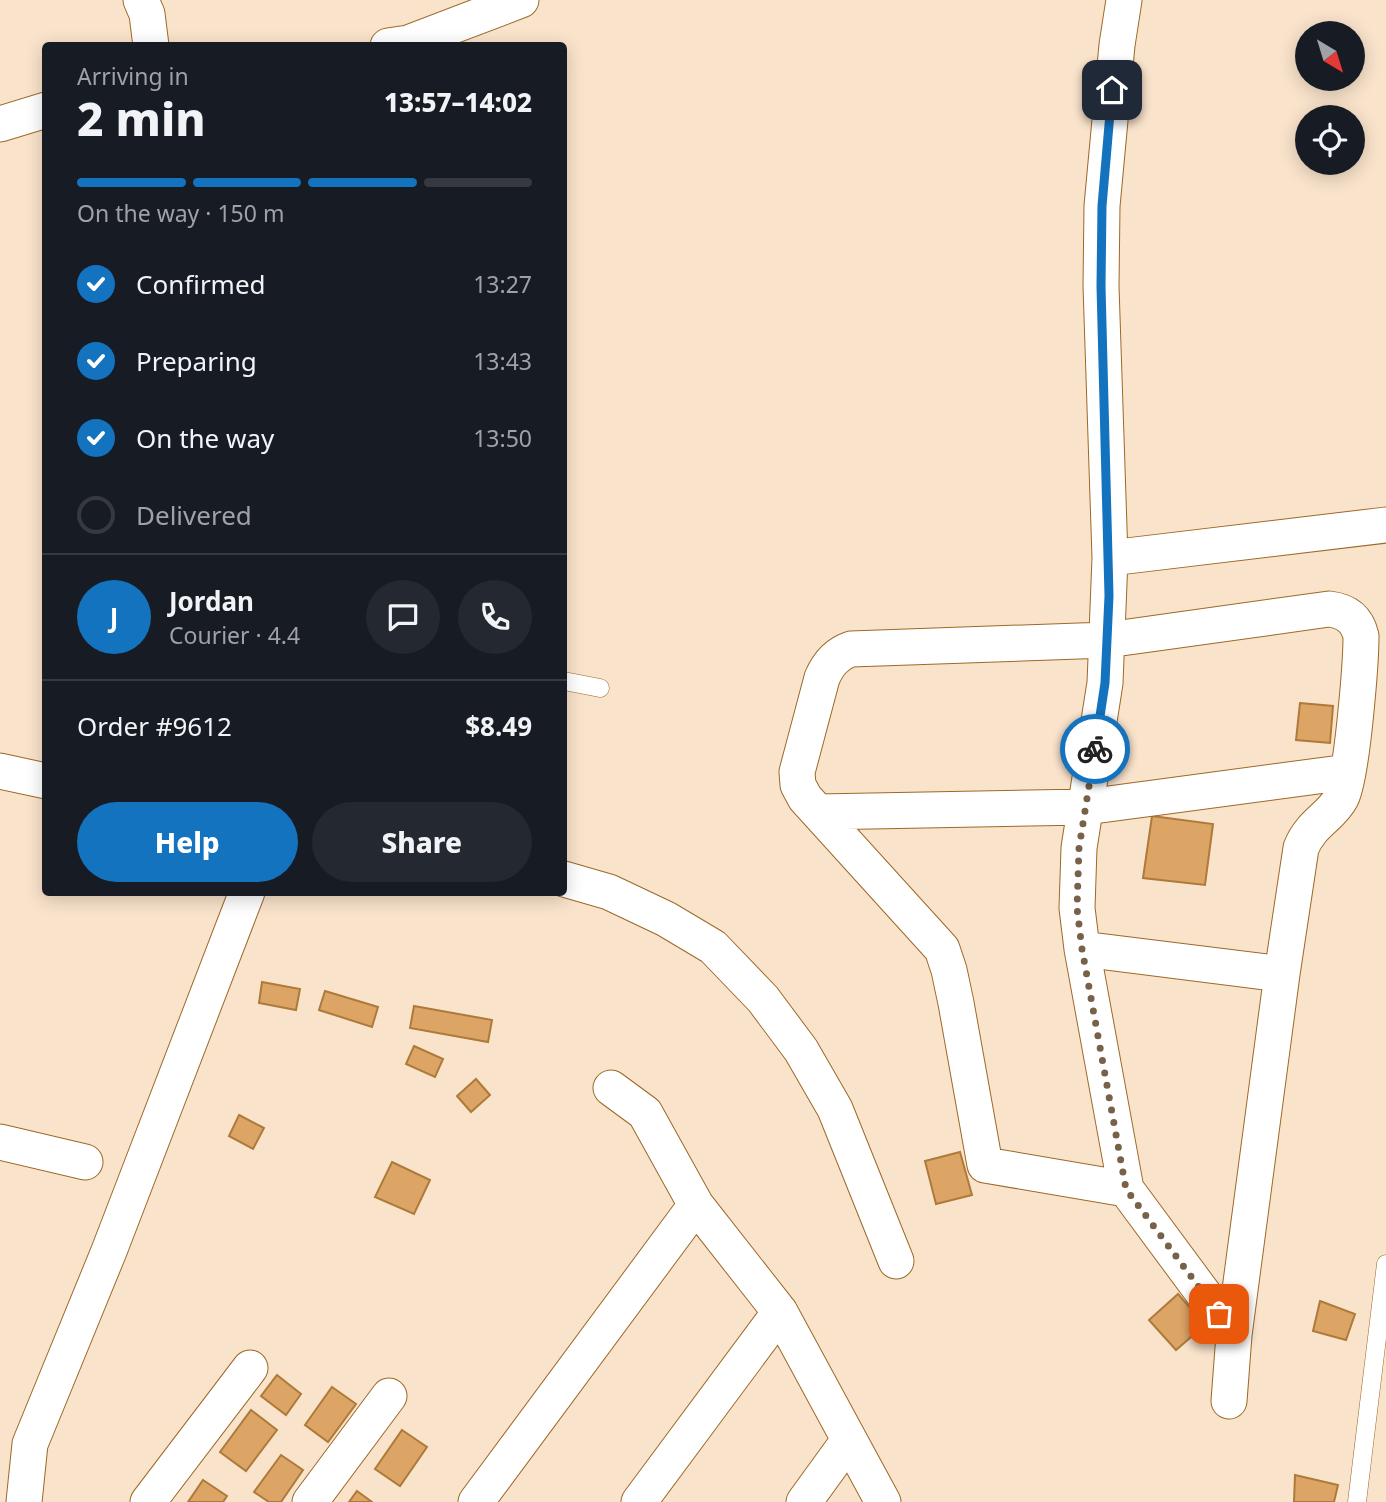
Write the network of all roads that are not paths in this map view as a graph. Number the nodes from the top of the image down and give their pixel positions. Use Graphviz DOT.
graph roads {
  1 [pos="141,0"];
  2 [pos="521,0"];
  3 [pos="1124,0"];
  4 [pos="150,42"];
  5 [pos="411,42"];
  6 [pos="42,111"];
  7 [pos="0,124"];
  8 [pos="1386,525"];
  9 [pos="1110,558"];
  10 [pos="1107,640"];
  11 [pos="567,682"];
  12 [pos="600,688"];
  13 [pos="0,771"];
  14 [pos="1348,772"];
  15 [pos="42,780"];
  16 [pos="1086,807"];
  17 [pos="818,812"];
  18 [pos="567,879"];
  19 [pos="245,896"];
  20 [pos="1082,949"];
  21 [pos="1282,974"];
  22 [pos="611,1088"];
  23 [pos="0,1142"];
  24 [pos="85,1162"];
  25 [pos="1126,1189"];
  26 [pos="696,1206"];
  27 [pos="896,1261"];
  28 [pos="1386,1264"];
  29 [pos="780,1312"];
  30 [pos="1234,1335"];
  31 [pos="250,1368"];
  32 [pos="389,1396"];
  33 [pos="1229,1401"];
  34 [pos="849,1440"];
  35 [pos="24,1502"];
  36 [pos="148,1502"];
  37 [pos="310,1502"];
  38 [pos="475,1502"];
  39 [pos="639,1502"];
  40 [pos="804,1502"];
  41 [pos="883,1502"];
  42 [pos="1357,1502"];
  1 -- 4 [label="street"];
  2 -- 5 [label="street"];
  3 -- 9 [label="street"];
  6 -- 7 [label="street"];
  8 -- 9 [label="street"];
  9 -- 10 [label="street"];
  10 -- 14 [label="street"];
  10 -- 16 [label="street"];
  10 -- 17 [label="street"];
  11 -- 12 [label="lane"];
  13 -- 15 [label="street"];
  14 -- 16 [label="street"];
  14 -- 21 [label="street"];
  16 -- 17 [label="street"];
  16 -- 20 [label="street"];
  17 -- 25 [label="street"];
  18 -- 27 [label="street"];
  19 -- 35 [label="street"];
  20 -- 21 [label="street"];
  20 -- 25 [label="street"];
  21 -- 30 [label="street"];
  22 -- 26 [label="street"];
  23 -- 24 [label="street"];
  25 -- 30 [label="street"];
  26 -- 29 [label="street"];
  26 -- 38 [label="street"];
  28 -- 42 [label="lane"];
  29 -- 34 [label="street"];
  29 -- 39 [label="street"];
  30 -- 33 [label="street"];
  31 -- 36 [label="street"];
  32 -- 37 [label="street"];
  34 -- 40 [label="street"];
  34 -- 41 [label="street"];
}
